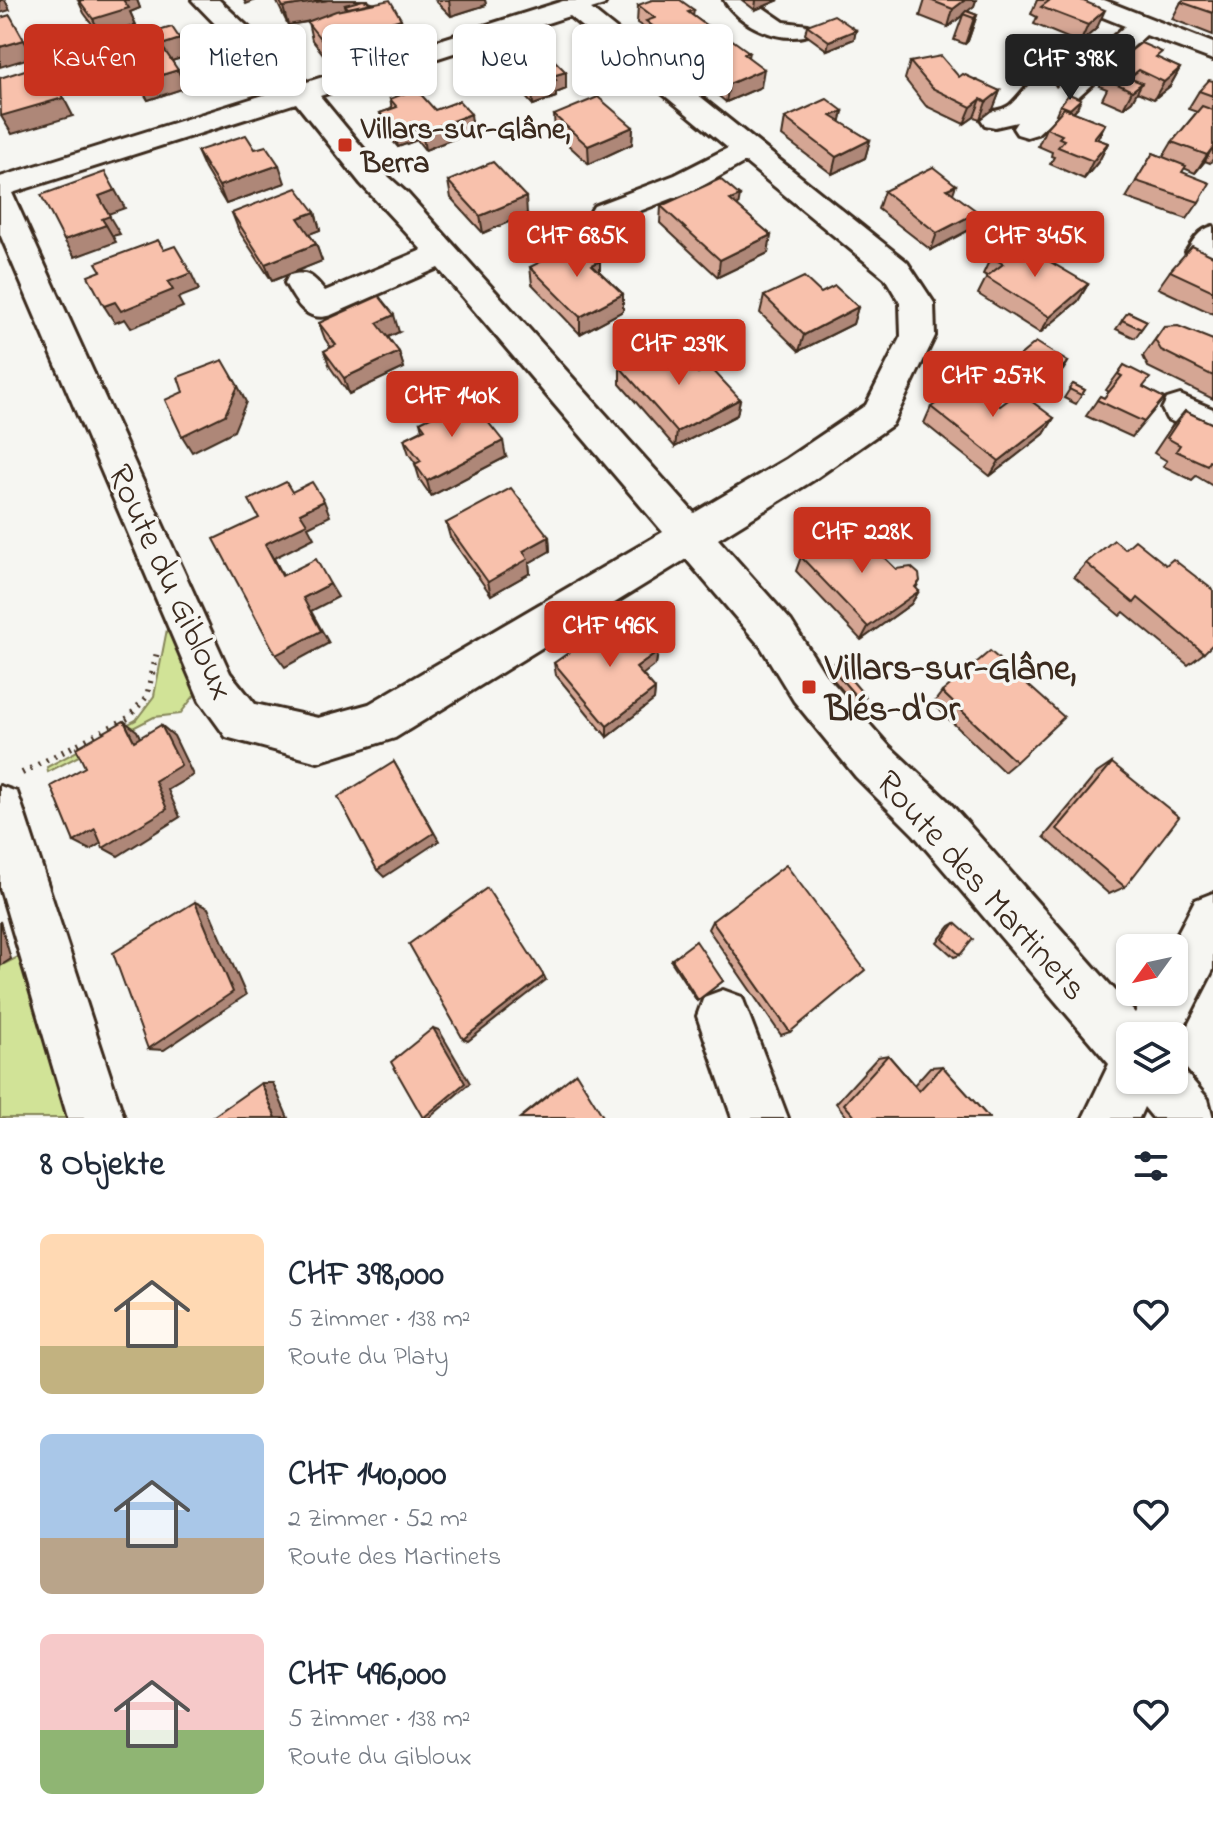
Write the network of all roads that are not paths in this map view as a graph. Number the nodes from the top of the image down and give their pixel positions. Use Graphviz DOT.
graph roads {
  1 [pos="204,0"];
  2 [pos="736,0"];
  3 [pos="1082,0"];
  4 [pos="584,3"];
  5 [pos="230,24"];
  6 [pos="1143,24"];
  7 [pos="799,30"];
  8 [pos="1213,52"];
  9 [pos="1066,93"];
  10 [pos="304,96"];
  11 [pos="307,99"];
  12 [pos="995,119"];
  13 [pos="1027,128"];
  14 [pos="222,146"];
  15 [pos="748,149"];
  16 [pos="27,156"];
  17 [pos="91,159"];
  18 [pos="0,187"];
  19 [pos="0,199"];
  20 [pos="605,213"];
  21 [pos="442,254"];
  22 [pos="301,283"];
  23 [pos="1180,409"];
  24 [pos="1213,426"];
  25 [pos="688,537"];
  26 [pos="6,793"];
  27 [pos="1213,918"];
  28 [pos="1188,965"];
  29 [pos="723,1016"];
  30 [pos="1116,1032"];
  31 [pos="1122,1094"];
  32 [pos="1169,1094"];
  33 [pos="96,1118"];
  34 [pos="760,1118"];
  35 [pos="1111,1118"];
  36 [pos="1189,1118"];
  1 -- 5 [label="street, Route des Martinets"];
  2 -- 7 [label="street"];
  3 -- 6 [label="street"];
  4 -- 11 [label="street"];
  4 -- 15 [label="street, Route du Gibloux"];
  6 -- 8 [label="street"];
  6 -- 9 [label="street"];
  9 -- 12 [label="street"];
  9 -- 13 [label="street"];
  10 -- 11 [label="street, Route des Martinets"];
  11 -- 14 [label="street"];
  11 -- 17 [label="street"];
  11 -- 21 [label="street, Route des Martinets"];
  15 -- 20 [label="street"];
  15 -- 25 [label="street, Route du Gibloux"];
  16 -- 17 [label="street"];
  17 -- 18 [label="street"];
  19 -- 25 [label="street, Route du Gibloux"];
  21 -- 22 [label="street"];
  21 -- 25 [label="street, Route des Martinets"];
  23 -- 24 [label="street"];
  25 -- 30 [label="street, Route des Martinets"];
  26 -- 33 [label="street"];
  27 -- 28 [label="street"];
  29 -- 34 [label="street"];
  31 -- 35 [label="street"];
  32 -- 36 [label="street"];
}
